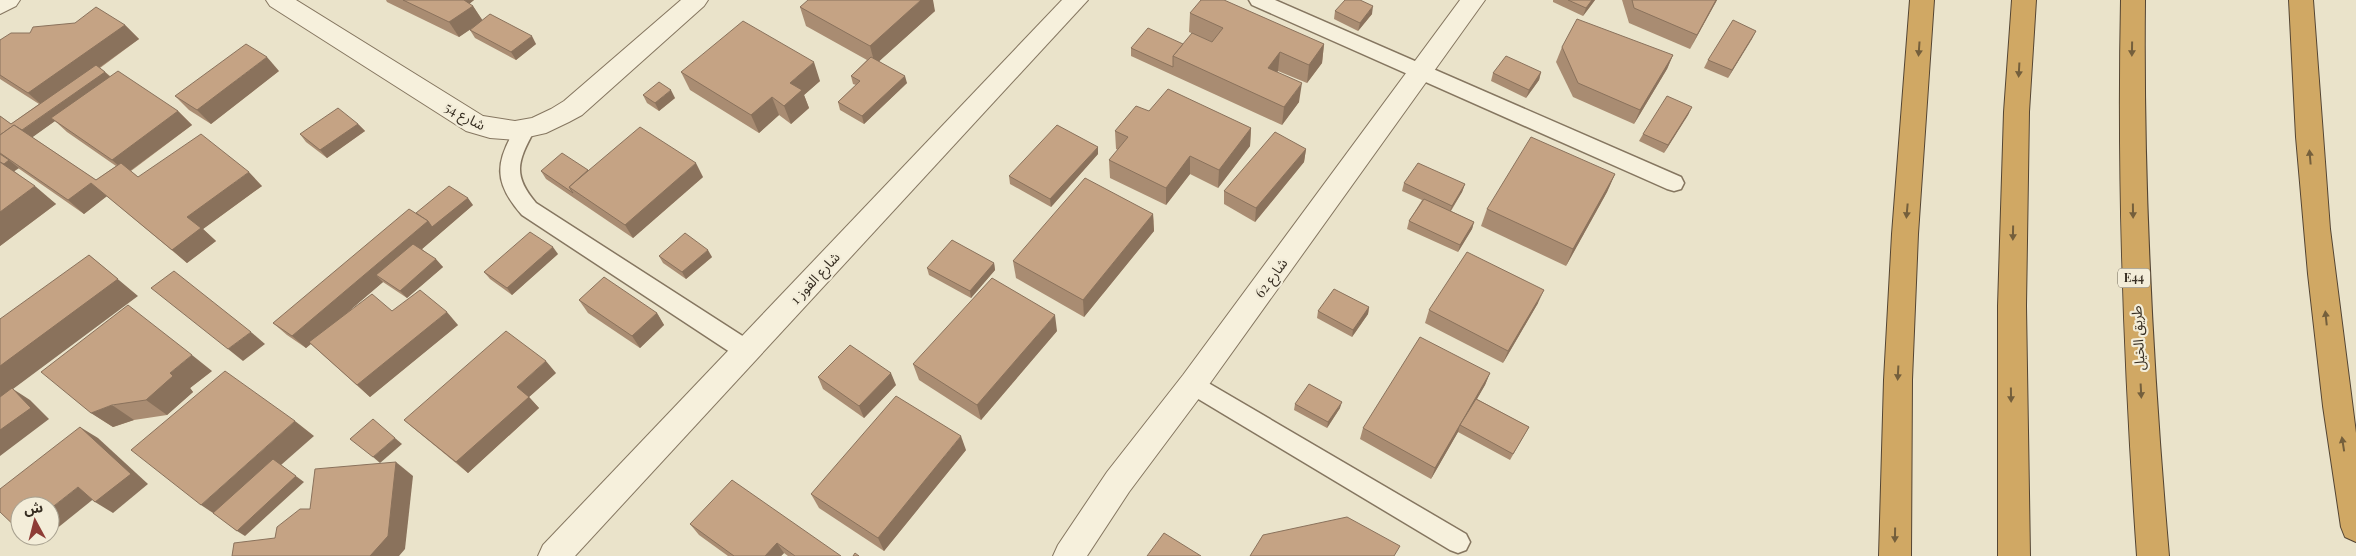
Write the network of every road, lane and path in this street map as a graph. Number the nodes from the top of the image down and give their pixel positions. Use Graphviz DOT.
graph roads {
  1 [pos="8,0"];
  2 [pos="278,0"];
  3 [pos="696,0"];
  4 [pos="1076,0"];
  5 [pos="1258,0"];
  6 [pos="1473,0"];
  7 [pos="1922,0"];
  8 [pos="2133,0"];
  9 [pos="2301,0"];
  10 [pos="0,5"];
  11 [pos="2023,11"];
  12 [pos="1422,71"];
  13 [pos="524,130"];
  14 [pos="1674,183"];
  15 [pos="747,351"];
  16 [pos="1193,384"];
  17 [pos="2356,527"];
  18 [pos="1458,542"];
  19 [pos="554,556"];
  20 [pos="1070,556"];
  21 [pos="1895,556"];
  22 [pos="2014,556"];
  23 [pos="2153,556"];
  1 -- 10 [label="street"];
  2 -- 13 [label="street, شارع 54"];
  3 -- 13 [label="street, شارع 54"];
  4 -- 15 [label="street, شارع القوز 1"];
  5 -- 12 [label="lane"];
  6 -- 12 [label="street, شارع 62"];
  7 -- 21 [label="highway, one-way"];
  8 -- 23 [label="highway, طريق الخيل / E44, one-way"];
  17 -- 9 [label="highway, one-way"];
  11 -- 22 [label="highway, one-way"];
  12 -- 14 [label="lane"];
  12 -- 16 [label="street, شارع 62"];
  13 -- 15 [label="lane"];
  15 -- 19 [label="street, شارع القوز 1"];
  16 -- 18 [label="lane"];
  16 -- 20 [label="street, شارع 62"];
}
